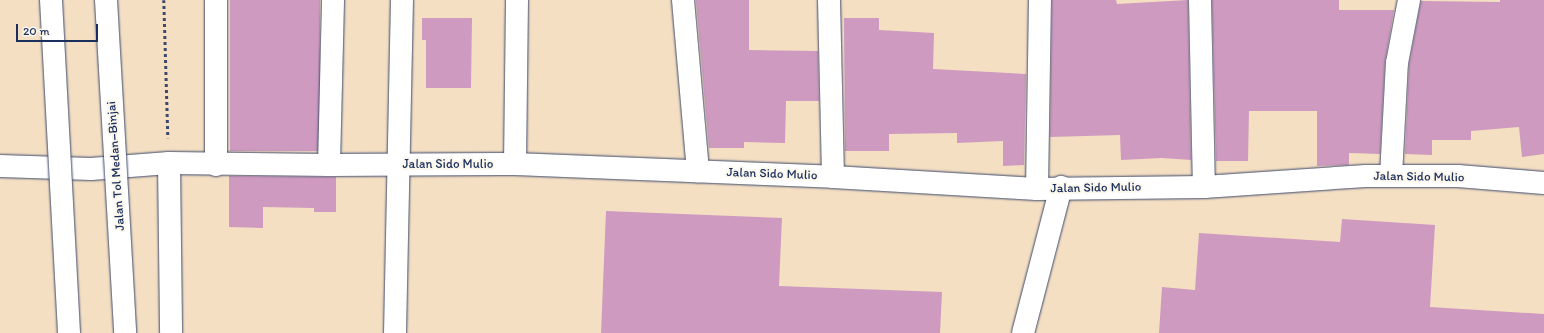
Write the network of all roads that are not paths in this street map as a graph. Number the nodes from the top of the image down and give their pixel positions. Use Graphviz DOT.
graph roads {
  1 [pos="51,0"];
  2 [pos="106,0"];
  3 [pos="216,0"];
  4 [pos="333,0"];
  5 [pos="402,0"];
  6 [pos="517,0"];
  7 [pos="683,0"];
  8 [pos="829,0"];
  9 [pos="1040,0"];
  10 [pos="1200,0"];
  11 [pos="1409,0"];
  12 [pos="169,163"];
  13 [pos="216,164"];
  14 [pos="401,164"];
  15 [pos="515,164"];
  16 [pos="329,165"];
  17 [pos="0,166"];
  18 [pos="698,171"];
  19 [pos="1391,176"];
  20 [pos="833,177"];
  21 [pos="1544,183"];
  22 [pos="1061,187"];
  23 [pos="1204,187"];
  24 [pos="1037,189"];
  25 [pos="69,333"];
  26 [pos="125,333"];
  27 [pos="171,333"];
  28 [pos="395,333"];
  29 [pos="1023,333"];
  1 -- 25 [label="main road, bridge"];
  2 -- 26 [label="main road, Jalan Tol Medan–Binjai, bridge"];
  3 -- 13 [label="main road"];
  4 -- 16 [label="main road"];
  5 -- 14 [label="main road"];
  6 -- 15 [label="main road"];
  7 -- 18 [label="main road"];
  8 -- 20 [label="main road"];
  9 -- 24 [label="main road"];
  10 -- 23 [label="main road"];
  11 -- 19 [label="main road"];
  12 -- 13 [label="main road, Jalan Sido Mulio"];
  12 -- 17 [label="main road, Jalan Sido Mulio"];
  12 -- 27 [label="main road"];
  13 -- 16 [label="main road, Jalan Sido Mulio"];
  14 -- 15 [label="main road, Jalan Sido Mulio"];
  14 -- 16 [label="main road, Jalan Sido Mulio"];
  14 -- 28 [label="main road"];
  15 -- 18 [label="main road, Jalan Sido Mulio"];
  18 -- 20 [label="main road, Jalan Sido Mulio"];
  19 -- 21 [label="main road, Jalan Sido Mulio"];
  19 -- 23 [label="main road, Jalan Sido Mulio"];
  20 -- 24 [label="main road, Jalan Sido Mulio"];
  22 -- 23 [label="main road, Jalan Sido Mulio"];
  22 -- 24 [label="main road, Jalan Sido Mulio"];
  22 -- 29 [label="main road"];
}
